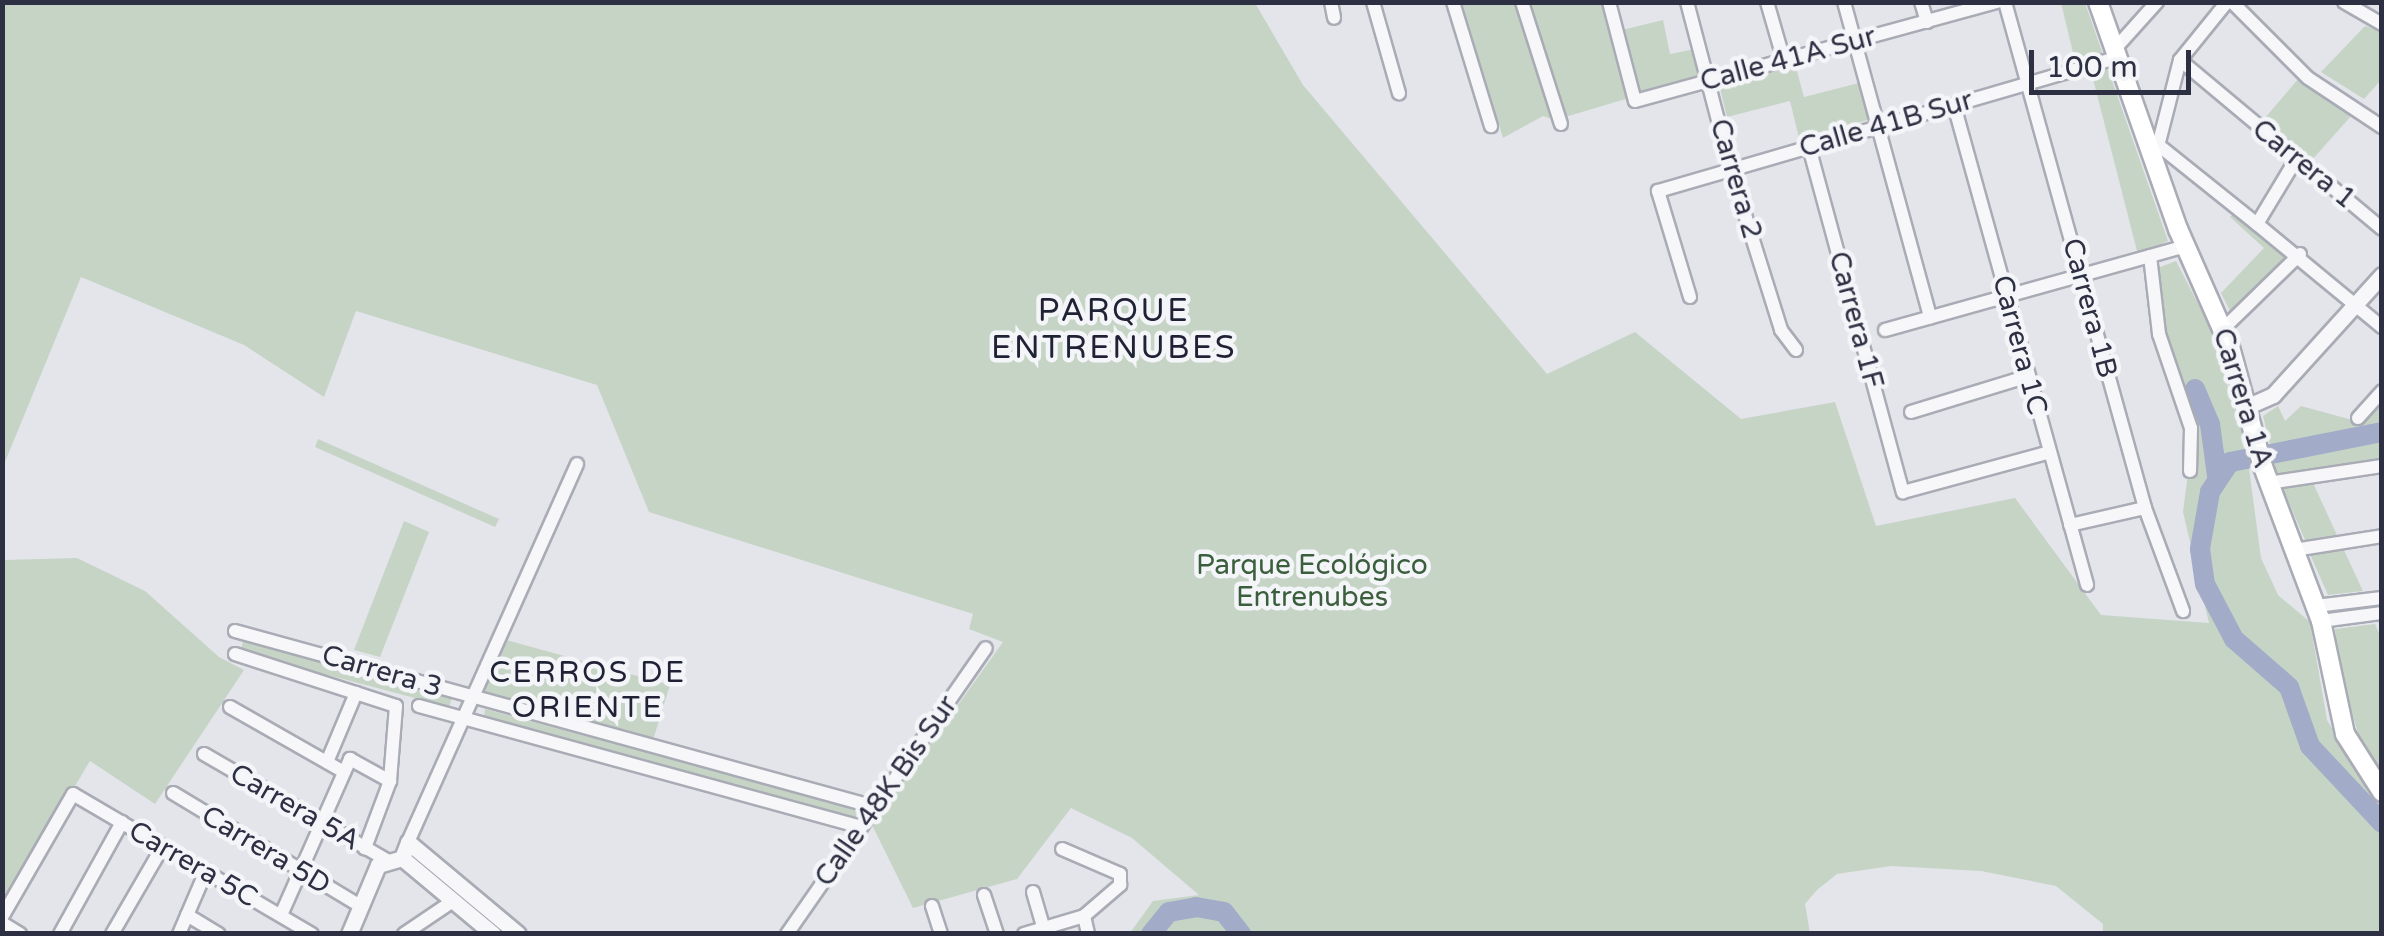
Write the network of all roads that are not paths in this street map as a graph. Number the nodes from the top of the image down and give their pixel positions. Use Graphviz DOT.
graph roads {
  1 [pos="1331,2"];
  2 [pos="1374,2"];
  3 [pos="1453,2"];
  4 [pos="1522,2"];
  5 [pos="1609,2"];
  6 [pos="1686,2"];
  7 [pos="1767,2"];
  8 [pos="1844,2"];
  9 [pos="1921,2"];
  10 [pos="2002,2"];
  11 [pos="2098,2"];
  12 [pos="2157,2"];
  13 [pos="2229,2"];
  14 [pos="2344,2"];
  15 [pos="1334,18"];
  16 [pos="1927,22"];
  17 [pos="2382,24"];
  18 [pos="1854,39"];
  19 [pos="2114,54"];
  20 [pos="1784,60"];
  21 [pos="2180,60"];
  22 [pos="1710,81"];
  23 [pos="2028,83"];
  24 [pos="1398,93"];
  25 [pos="1954,105"];
  26 [pos="1561,124"];
  27 [pos="1491,126"];
  28 [pos="1878,127"];
  29 [pos="2382,127"];
  30 [pos="2157,144"];
  31 [pos="1808,147"];
  32 [pos="2295,161"];
  33 [pos="1731,170"];
  34 [pos="2156,170"];
  35 [pos="2257,224"];
  36 [pos="2382,229"];
  37 [pos="2186,246"];
  38 [pos="2300,254"];
  39 [pos="2150,256"];
  40 [pos="2382,275"];
  41 [pos="2081,276"];
  42 [pos="2007,296"];
  43 [pos="1690,297"];
  44 [pos="2356,304"];
  45 [pos="1930,317"];
  46 [pos="2382,327"];
  47 [pos="2224,328"];
  48 [pos="1885,330"];
  49 [pos="1796,350"];
  50 [pos="2029,376"];
  51 [pos="2382,392"];
  52 [pos="2246,407"];
  53 [pos="1911,412"];
  54 [pos="2358,418"];
  55 [pos="2050,452"];
  56 [pos="576,464"];
  57 [pos="2382,466"];
  58 [pos="2190,471"];
  59 [pos="2268,483"];
  60 [pos="2145,508"];
  61 [pos="2070,525"];
  62 [pos="2382,536"];
  63 [pos="2294,550"];
  64 [pos="2086,585"];
  65 [pos="2382,598"];
  66 [pos="2183,611"];
  67 [pos="2318,614"];
  68 [pos="2380,617"];
  69 [pos="235,631"];
  70 [pos="986,648"];
  71 [pos="303,649"];
  72 [pos="235,654"];
  73 [pos="310,679"];
  74 [pos="356,694"];
  75 [pos="468,696"];
  76 [pos="230,706"];
  77 [pos="418,706"];
  78 [pos="462,718"];
  79 [pos="204,754"];
  80 [pos="327,762"];
  81 [pos="347,765"];
  82 [pos="390,780"];
  83 [pos="2382,792"];
  84 [pos="173,793"];
  85 [pos="875,807"];
  86 [pos="122,822"];
  87 [pos="322,823"];
  88 [pos="861,827"];
  89 [pos="163,846"];
  90 [pos="365,848"];
  91 [pos="1062,849"];
  92 [pos="399,853"];
  93 [pos="206,871"];
  94 [pos="301,871"];
  95 [pos="1033,892"];
  96 [pos="984,895"];
  97 [pos="454,901"];
  98 [pos="360,906"];
  99 [pos="932,906"];
  100 [pos="187,914"];
  101 [pos="281,915"];
  102 [pos="1084,916"];
  103 [pos="2,920"];
  104 [pos="480,930"];
  105 [pos="1044,930"];
  106 [pos="20,934"];
  107 [pos="60,934"];
  108 [pos="112,934"];
  109 [pos="179,934"];
  110 [pos="219,934"];
  111 [pos="312,934"];
  112 [pos="349,934"];
  113 [pos="404,934"];
  114 [pos="518,934"];
  115 [pos="788,934"];
  116 [pos="941,934"];
  117 [pos="996,934"];
  118 [pos="1024,934"];
  119 [pos="1088,934"];
  1 -- 15 [label="street"];
  2 -- 24 [label="street"];
  3 -- 27 [label="street"];
  4 -- 26 [label="street"];
  5 -- 22 [label="street, Calle 41A Sur"];
  6 -- 22 [label="street, Carrera 2"];
  7 -- 20 [label="street"];
  8 -- 18 [label="street"];
  9 -- 16 [label="street"];
  10 -- 16 [label="street, Calle 41A Sur"];
  10 -- 23 [label="street, Carrera 1B"];
  11 -- 19 [label="main road, Carrera 1A"];
  12 -- 19 [label="street"];
  13 -- 21 [label="street"];
  13 -- 29 [label="street"];
  14 -- 17 [label="street"];
  16 -- 18 [label="street, Calle 41A Sur"];
  18 -- 20 [label="street, Calle 41A Sur"];
  18 -- 28 [label="street"];
  19 -- 23 [label="street, Calle 41B Sur"];
  19 -- 34 [label="main road, Carrera 1A"];
  20 -- 22 [label="street, Calle 41A Sur"];
  21 -- 30 [label="street"];
  21 -- 32 [label="street, Carrera 1"];
  22 -- 33 [label="street, Carrera 2"];
  23 -- 25 [label="street, Calle 41B Sur"];
  23 -- 41 [label="street, Carrera 1B"];
  25 -- 28 [label="street, Calle 41B Sur"];
  25 -- 42 [label="street, Carrera 1C"];
  28 -- 31 [label="street, Calle 41B Sur"];
  28 -- 45 [label="street"];
  30 -- 34 [label="street"];
  30 -- 35 [label="street"];
  31 -- 33 [label="street, Calle 41B Sur"];
  31 -- 55 [label="street, Carrera 1F"];
  32 -- 35 [label="street"];
  32 -- 36 [label="street, Carrera 1"];
  33 -- 43 [label="street, Calle 41B Sur"];
  33 -- 49 [label="street, Carrera 2"];
  34 -- 37 [label="main road, Carrera 1A"];
  35 -- 38 [label="street"];
  37 -- 39 [label="street"];
  37 -- 47 [label="main road, Carrera 1A"];
  38 -- 44 [label="street"];
  38 -- 47 [label="street"];
  39 -- 41 [label="street"];
  39 -- 58 [label="street"];
  40 -- 44 [label="street"];
  41 -- 42 [label="street"];
  41 -- 60 [label="street, Carrera 1B"];
  42 -- 45 [label="street"];
  42 -- 50 [label="street, Carrera 1C"];
  44 -- 46 [label="street"];
  44 -- 52 [label="street"];
  45 -- 48 [label="street"];
  47 -- 52 [label="main road, Carrera 1A"];
  50 -- 53 [label="street"];
  50 -- 55 [label="street, Carrera 1C"];
  51 -- 54 [label="street"];
  52 -- 59 [label="main road, Carrera 1A"];
  55 -- 61 [label="street, Carrera 1C"];
  56 -- 75 [label="street"];
  57 -- 59 [label="street"];
  59 -- 63 [label="main road, Carrera 1A"];
  60 -- 61 [label="street"];
  60 -- 66 [label="street, Carrera 1B"];
  61 -- 64 [label="street, Carrera 1C"];
  62 -- 63 [label="street"];
  63 -- 67 [label="main road, Carrera 1A"];
  65 -- 67 [label="street"];
  67 -- 68 [label="street"];
  67 -- 83 [label="main road, Carrera 1A"];
  69 -- 71 [label="street, Carrera 3"];
  70 -- 85 [label="street, Calle 48K Bis Sur"];
  71 -- 73 [label="street"];
  71 -- 75 [label="street, Carrera 3"];
  72 -- 73 [label="street, Carrera 3"];
  73 -- 74 [label="street, Carrera 3"];
  74 -- 80 [label="street"];
  74 -- 82 [label="street, Carrera 3"];
  75 -- 78 [label="street"];
  75 -- 85 [label="street, Carrera 3"];
  76 -- 80 [label="street"];
  77 -- 78 [label="street, Carrera 3"];
  78 -- 88 [label="street, Carrera 3"];
  78 -- 92 [label="street"];
  79 -- 87 [label="street, Carrera 5A"];
  80 -- 81 [label="street"];
  81 -- 82 [label="street"];
  81 -- 87 [label="street"];
  82 -- 90 [label="street"];
  84 -- 94 [label="street, Carrera 5D"];
  85 -- 88 [label="street, Calle 48K Bis Sur"];
  86 -- 89 [label="street, Carrera 5C"];
  86 -- 103 [label="street, Carrera 5C"];
  86 -- 107 [label="street"];
  87 -- 90 [label="street, Carrera 5A"];
  87 -- 94 [label="street"];
  88 -- 115 [label="street, Calle 48K Bis Sur"];
  89 -- 93 [label="street, Carrera 5C"];
  89 -- 108 [label="street"];
  90 -- 92 [label="street, Carrera 5A"];
  91 -- 102 [label="street"];
  92 -- 97 [label="street, Carrera 5A"];
  92 -- 98 [label="street"];
  92 -- 114 [label="street, Carrera 5A"];
  93 -- 100 [label="street"];
  93 -- 101 [label="street, Carrera 5C"];
  94 -- 98 [label="street, Carrera 5D"];
  94 -- 101 [label="street"];
  95 -- 105 [label="street"];
  96 -- 117 [label="street"];
  97 -- 104 [label="street, Carrera 5A"];
  97 -- 113 [label="street"];
  98 -- 112 [label="street"];
  99 -- 116 [label="street"];
  100 -- 109 [label="street"];
  100 -- 110 [label="street"];
  101 -- 111 [label="street, Carrera 5C"];
  102 -- 105 [label="street"];
  102 -- 119 [label="street"];
  103 -- 106 [label="street"];
  105 -- 118 [label="street"];
}
